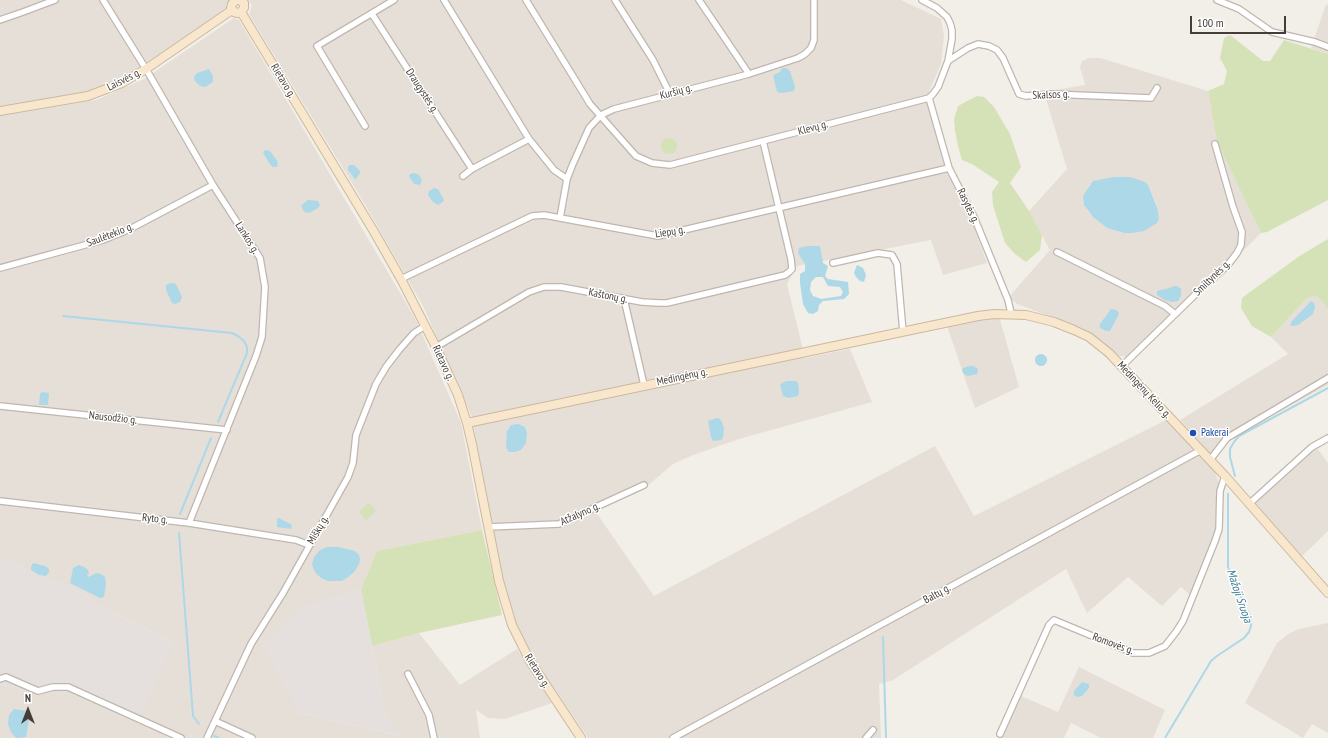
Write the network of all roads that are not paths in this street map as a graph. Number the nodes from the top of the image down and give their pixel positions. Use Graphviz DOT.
graph roads {
  1 [pos="55,0"];
  2 [pos="103,0"];
  3 [pos="394,0"];
  4 [pos="444,0"];
  5 [pos="526,0"];
  6 [pos="615,0"];
  7 [pos="698,0"];
  8 [pos="814,0"];
  9 [pos="922,0"];
  10 [pos="1217,0"];
  11 [pos="239,1"];
  12 [pos="232,10"];
  13 [pos="241,12"];
  14 [pos="372,14"];
  15 [pos="0,20"];
  16 [pos="1328,47"];
  17 [pos="948,60"];
  18 [pos="146,69"];
  19 [pos="749,74"];
  20 [pos="1157,88"];
  21 [pos="670,94"];
  22 [pos="928,98"];
  23 [pos="0,111"];
  24 [pos="601,115"];
  25 [pos="365,126"];
  26 [pos="529,139"];
  27 [pos="763,141"];
  28 [pos="1216,144"];
  29 [pos="949,168"];
  30 [pos="472,169"];
  31 [pos="463,176"];
  32 [pos="567,179"];
  33 [pos="213,185"];
  34 [pos="780,207"];
  35 [pos="560,218"];
  36 [pos="1057,252"];
  37 [pos="833,263"];
  38 [pos="0,268"];
  39 [pos="401,279"];
  40 [pos="626,299"];
  41 [pos="1011,314"];
  42 [pos="1175,314"];
  43 [pos="425,326"];
  44 [pos="900,333"];
  45 [pos="436,347"];
  46 [pos="1122,366"];
  47 [pos="1328,378"];
  48 [pos="644,385"];
  49 [pos="0,406"];
  50 [pos="467,423"];
  51 [pos="227,430"];
  52 [pos="1328,438"];
  53 [pos="1200,450"];
  54 [pos="1210,460"];
  55 [pos="1225,476"];
  56 [pos="644,485"];
  57 [pos="0,501"];
  58 [pos="1249,504"];
  59 [pos="189,522"];
  60 [pos="488,527"];
  61 [pos="309,545"];
  62 [pos="1328,593"];
  63 [pos="408,674"];
  64 [pos="0,679"];
  65 [pos="215,721"];
  66 [pos="874,730"];
  67 [pos="1000,734"];
  68 [pos="181,738"];
  69 [pos="207,738"];
  70 [pos="252,738"];
  71 [pos="434,738"];
  72 [pos="582,738"];
  73 [pos="673,738"];
  74 [pos="866,738"];
  1 -- 15 [label="street"];
  2 -- 18 [label="street, Lankos g."];
  3 -- 14 [label="street"];
  4 -- 26 [label="street"];
  5 -- 24 [label="street, Klevų g."];
  6 -- 21 [label="street"];
  7 -- 19 [label="street"];
  8 -- 19 [label="street, Kuršių g."];
  9 -- 17 [label="street"];
  10 -- 16 [label="street"];
  11 -- 12 [label="street"];
  11 -- 13 [label="street"];
  12 -- 13 [label="street"];
  12 -- 18 [label="street, Laisvės g."];
  13 -- 39 [label="street, Rietavo g."];
  14 -- 25 [label="street"];
  14 -- 30 [label="street, Draugystės g."];
  17 -- 20 [label="street, Skalsos g."];
  17 -- 22 [label="street"];
  18 -- 23 [label="street, Laisvės g."];
  18 -- 33 [label="street, Lankos g."];
  19 -- 21 [label="street, Kuršių g."];
  21 -- 24 [label="street, Kuršių g."];
  22 -- 27 [label="street, Klevų g."];
  22 -- 29 [label="street, Rasytės g."];
  24 -- 27 [label="street, Klevų g."];
  24 -- 32 [label="street, Kuršių g."];
  26 -- 30 [label="street"];
  26 -- 32 [label="street"];
  27 -- 34 [label="street"];
  28 -- 42 [label="street, Smiltynės g."];
  29 -- 34 [label="street, Liepų g."];
  29 -- 41 [label="street, Rasytės g."];
  30 -- 31 [label="street"];
  32 -- 35 [label="street, Kuršių g."];
  33 -- 38 [label="street, Saulėtekio g."];
  33 -- 51 [label="street, Lankos g."];
  34 -- 35 [label="street, Liepų g."];
  34 -- 40 [label="street, Kaštonų g."];
  35 -- 39 [label="street, Liepų g."];
  36 -- 42 [label="street"];
  37 -- 44 [label="street"];
  39 -- 43 [label="street, Rietavo g."];
  40 -- 45 [label="street, Kaštonų g."];
  40 -- 48 [label="street"];
  41 -- 44 [label="street, Medingėnų Kelio g."];
  41 -- 46 [label="street, Medingėnų Kelio g."];
  42 -- 46 [label="street, Smiltynės g."];
  43 -- 45 [label="street, Rietavo g."];
  43 -- 61 [label="street, Miškų g."];
  44 -- 48 [label="street, Medingėnų g."];
  45 -- 50 [label="street, Rietavo g."];
  46 -- 53 [label="street, Medingėnų Kelio g."];
  47 -- 54 [label="street"];
  48 -- 50 [label="street, Medingėnų g."];
  49 -- 51 [label="street, Nausodžio g."];
  50 -- 60 [label="street, Rietavo g."];
  51 -- 59 [label="street, Lankos g."];
  52 -- 58 [label="street"];
  53 -- 54 [label="street, Medingėnų Kelio g."];
  53 -- 73 [label="street, Baltų g."];
  54 -- 55 [label="street, Medingėnų Kelio g."];
  55 -- 58 [label="street, Medingėnų Kelio g."];
  55 -- 67 [label="street, Romovės g."];
  56 -- 60 [label="street, Atžalyno g."];
  57 -- 59 [label="street, Ryto g."];
  58 -- 62 [label="street, Medingėnų Kelio g."];
  59 -- 61 [label="street, Ryto g."];
  60 -- 72 [label="street, Rietavo g."];
  61 -- 65 [label="street, Miškų g."];
  63 -- 71 [label="street"];
  64 -- 68 [label="street"];
  65 -- 69 [label="street, Miškų g."];
  65 -- 70 [label="street"];
  66 -- 74 [label="street"];
}
